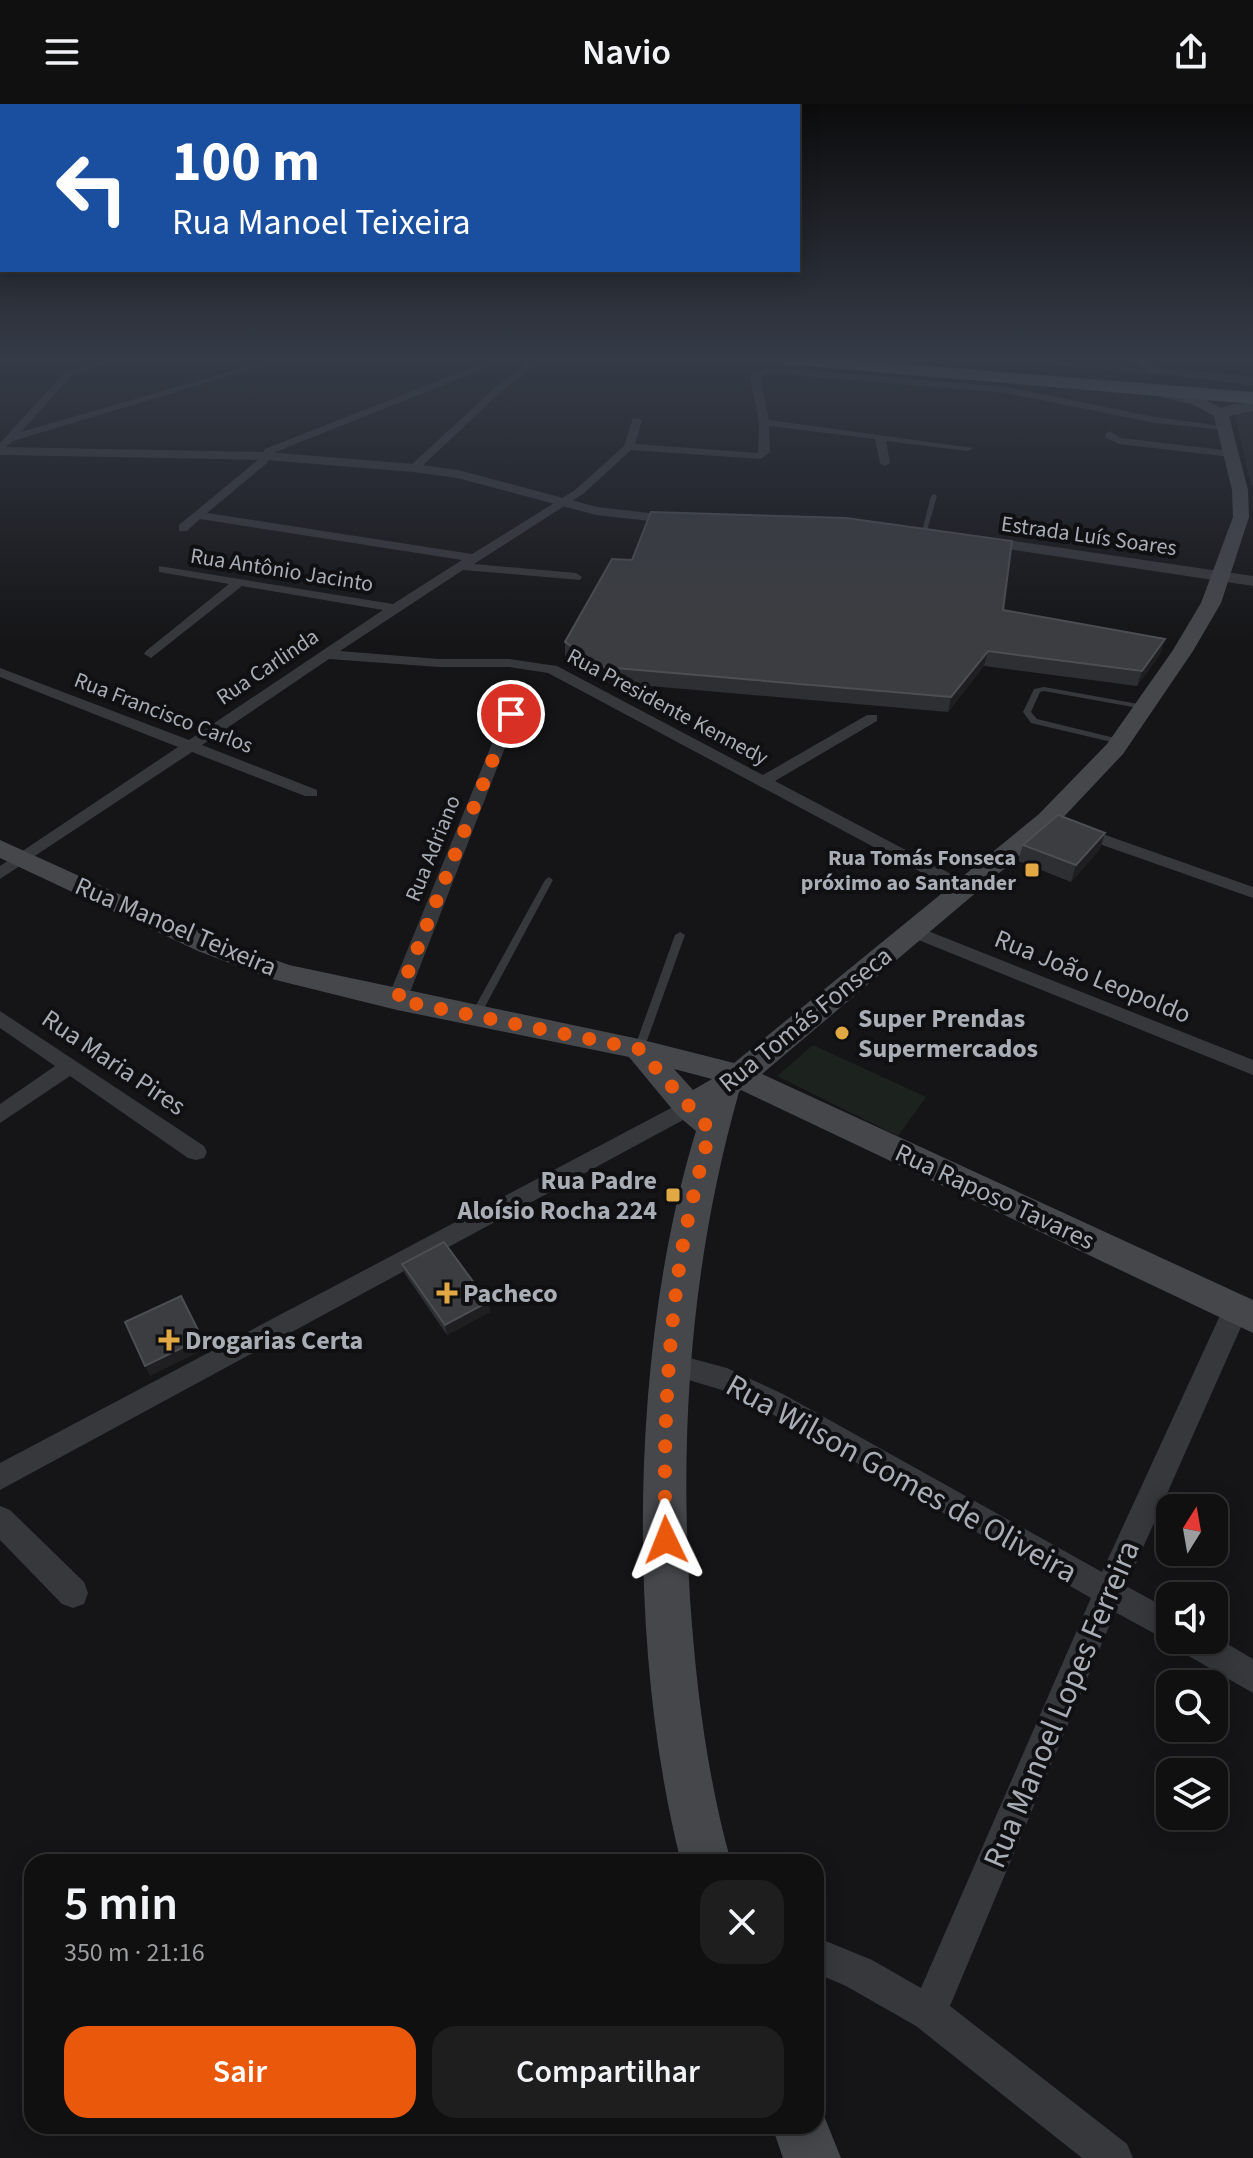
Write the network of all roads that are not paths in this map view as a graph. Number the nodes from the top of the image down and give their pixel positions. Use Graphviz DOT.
graph roads {
  1 [pos="126,453"];
  2 [pos="268,453"];
  3 [pos="430,453"];
  4 [pos="622,453"];
  5 [pos="715,453"];
  6 [pos="764,453"];
  7 [pos="883,453"];
  8 [pos="1221,453"];
  9 [pos="1231,454"];
  10 [pos="266,456"];
  11 [pos="885,463"];
  12 [pos="414,468"];
  13 [pos="934,496"];
  14 [pos="563,503"];
  15 [pos="201,516"];
  16 [pos="704,521"];
  17 [pos="183,528"];
  18 [pos="930,535"];
  19 [pos="472,558"];
  20 [pos="458,566"];
  21 [pos="163,569"];
  22 [pos="576,577"];
  23 [pos="1219,577"];
  24 [pos="1253,581"];
  25 [pos="239,582"];
  26 [pos="395,608"];
  27 [pos="151,654"];
  28 [pos="325,654"];
  29 [pos="0,672"];
  30 [pos="1144,707"];
  31 [pos="511,714"];
  32 [pos="872,718"];
  33 [pos="1120,742"];
  34 [pos="189,744"];
  35 [pos="764,781"];
  36 [pos="311,793"];
  37 [pos="1048,819"];
  38 [pos="12,853"];
  39 [pos="0,874"];
  40 [pos="549,880"];
  41 [pos="964,888"];
  42 [pos="1253,893"];
  43 [pos="913,931"];
  44 [pos="680,935"];
  45 [pos="397,1000"];
  46 [pos="475,1016"];
  47 [pos="0,1018"];
  48 [pos="639,1049"];
  49 [pos="69,1067"];
  50 [pos="1253,1068"];
  51 [pos="731,1080"];
  52 [pos="0,1115"];
  53 [pos="699,1118"];
  54 [pos="196,1152"];
  55 [pos="1244,1313"];
  56 [pos="671,1364"];
  57 [pos="0,1477"];
  58 [pos="0,1520"];
  59 [pos="1109,1591"];
  60 [pos="73,1593"];
  61 [pos="1156,1619"];
  62 [pos="1214,1654"];
  63 [pos="1253,1677"];
  64 [pos="704,1854"];
  65 [pos="824,1958"];
  66 [pos="929,2013"];
  67 [pos="803,2134"];
  68 [pos="812,2158"];
  69 [pos="1113,2158"];
  1 -- 10 [label="street"];
  2 -- 10 [label="street"];
  3 -- 12 [label="street"];
  4 -- 14 [label="street, Rua Carlinda"];
  5 -- 6 [label="street"];
  7 -- 11 [label="street"];
  8 -- 9 [label="street"];
  9 -- 23 [label="main road, Rua Tomás Fonseca"];
  10 -- 12 [label="street"];
  10 -- 15 [label="street"];
  12 -- 14 [label="street"];
  13 -- 18 [label="lane"];
  14 -- 16 [label="street"];
  14 -- 19 [label="street, Rua Carlinda"];
  15 -- 17 [label="street"];
  15 -- 19 [label="street"];
  18 -- 23 [label="street, Estrada Luís Soares"];
  19 -- 20 [label="street, Rua Carlinda"];
  20 -- 22 [label="street"];
  20 -- 26 [label="street, Rua Carlinda"];
  21 -- 25 [label="street, Rua Antônio Jacinto"];
  23 -- 24 [label="street, Estrada Luís Soares"];
  23 -- 30 [label="main road, Rua Tomás Fonseca"];
  25 -- 26 [label="street, Rua Antônio Jacinto"];
  25 -- 27 [label="street"];
  26 -- 28 [label="street, Rua Carlinda"];
  28 -- 34 [label="street, Rua Carlinda"];
  28 -- 35 [label="street, Rua Presidente Kennedy"];
  29 -- 34 [label="street, Rua Francisco Carlos"];
  30 -- 33 [label="main road, Rua Tomás Fonseca"];
  30 -- 33 [label="lane"];
  31 -- 45 [label="street, Rua Adriano"];
  32 -- 35 [label="street"];
  33 -- 37 [label="main road, Rua Tomás Fonseca"];
  34 -- 36 [label="street, Rua Francisco Carlos"];
  34 -- 38 [label="street, Rua Carlinda"];
  35 -- 41 [label="street, Rua Presidente Kennedy"];
  37 -- 41 [label="main road, Rua Tomás Fonseca"];
  37 -- 42 [label="street"];
  38 -- 39 [label="street, Rua Carlinda"];
  38 -- 45 [label="main road, Rua Manoel Teixeira"];
  40 -- 46 [label="lane"];
  41 -- 43 [label="main road, Rua Tomás Fonseca"];
  43 -- 50 [label="street, Rua João Leopoldo"];
  43 -- 51 [label="main road, Rua Tomás Fonseca"];
  44 -- 48 [label="lane"];
  45 -- 46 [label="main road, Rua Manoel Teixeira"];
  46 -- 48 [label="main road, Rua Manoel Teixeira"];
  47 -- 49 [label="street, Rua Maria Pires"];
  48 -- 51 [label="main road, Rua Manoel Teixeira"];
  48 -- 53 [label="main road"];
  49 -- 52 [label="street"];
  49 -- 54 [label="street, Rua Maria Pires"];
  51 -- 53 [label="main road"];
  51 -- 55 [label="main road, Rua Raposo Tavares"];
  53 -- 56 [label="main road"];
  53 -- 57 [label="street, Rua Tomás Fonseca"];
  55 -- 59 [label="street, Rua Manoel Lopes Ferreira"];
  56 -- 59 [label="street, Rua Wilson Gomes de Oliveira"];
  56 -- 64 [label="main road"];
  58 -- 60 [label="street"];
  59 -- 61 [label="street, Rua Wilson Gomes de Oliveira"];
  59 -- 66 [label="street, Rua Manoel Lopes Ferreira"];
  62 -- 63 [label="street"];
  65 -- 66 [label="street"];
  66 -- 69 [label="street"];
  67 -- 68 [label="main road"];
}
